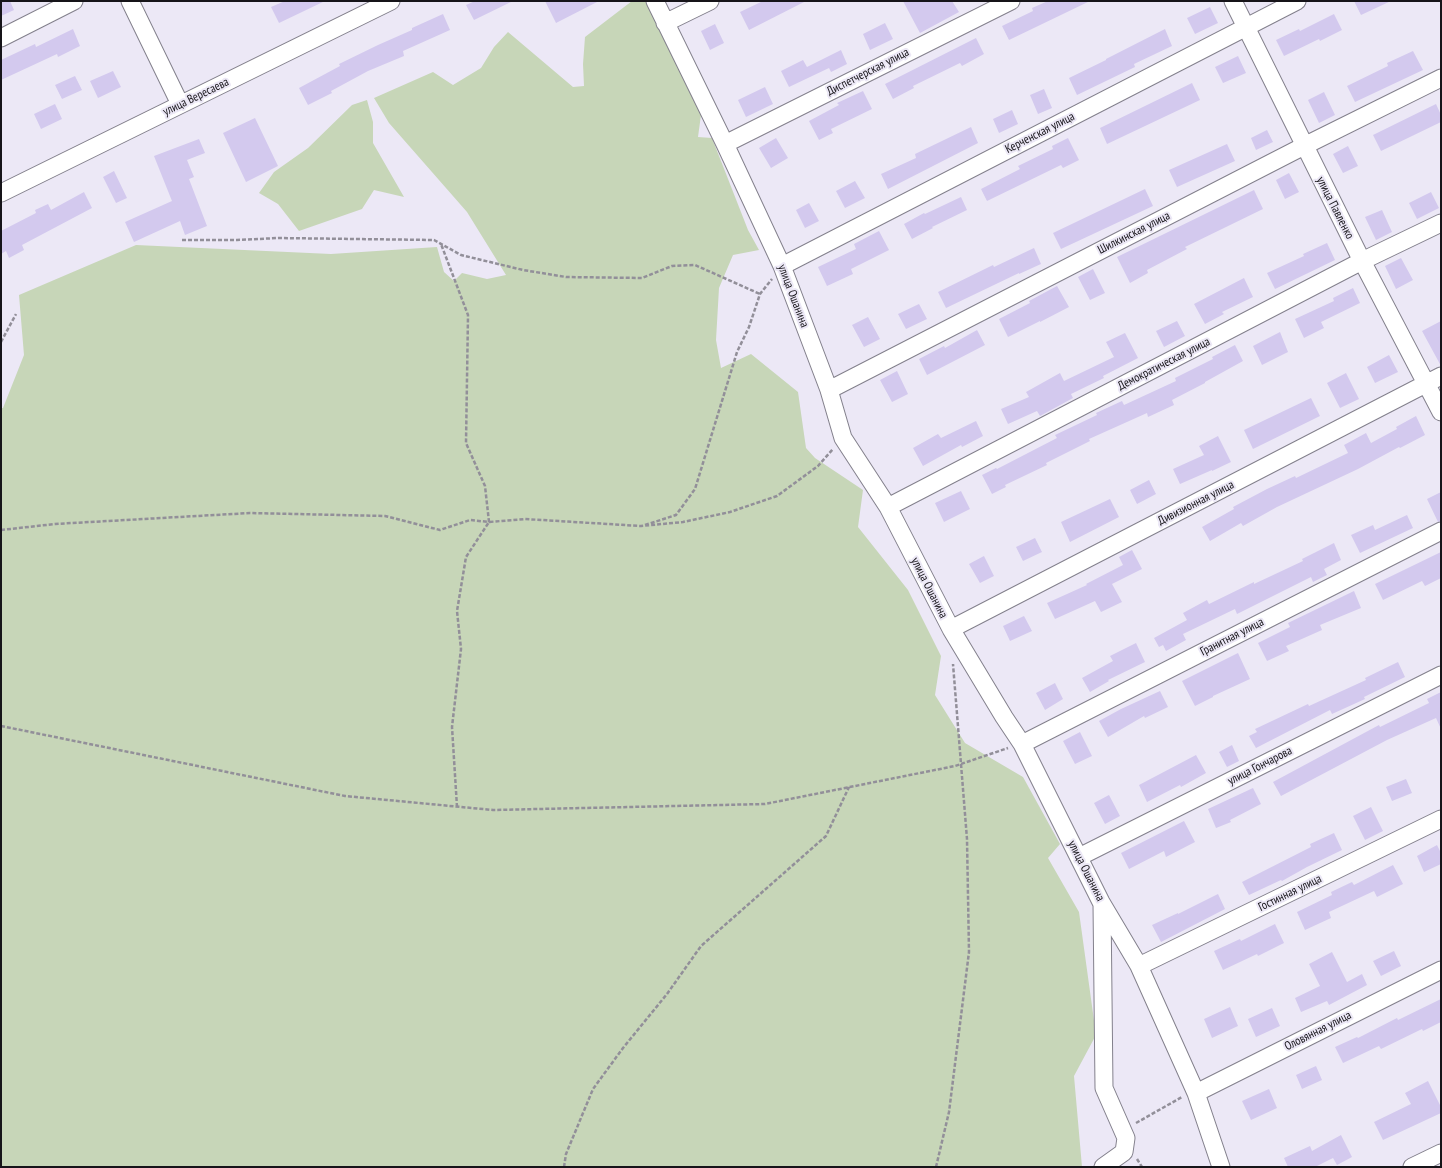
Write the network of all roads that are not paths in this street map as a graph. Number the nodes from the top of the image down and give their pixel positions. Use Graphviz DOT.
graph roads {
  1 [pos="74,1"];
  2 [pos="130,1"];
  3 [pos="391,1"];
  4 [pos="654,1"];
  5 [pos="710,1"];
  6 [pos="1011,1"];
  7 [pos="1233,1"];
  8 [pos="1297,1"];
  9 [pos="665,23"];
  10 [pos="1246,27"];
  11 [pos="1,38"];
  12 [pos="1441,78"];
  13 [pos="180,104"];
  14 [pos="725,144"];
  15 [pos="1304,146"];
  16 [pos="1,193"];
  17 [pos="1441,223"];
  18 [pos="1362,262"];
  19 [pos="782,266"];
  20 [pos="1434,379"];
  21 [pos="829,390"];
  22 [pos="1441,412"];
  23 [pos="888,508"];
  24 [pos="1441,530"];
  25 [pos="951,630"];
  26 [pos="1441,675"];
  27 [pos="1022,744"];
  28 [pos="1441,819"];
  29 [pos="1079,857"];
  30 [pos="1102,902"];
  31 [pos="1139,966"];
  32 [pos="1441,970"];
  33 [pos="1196,1093"];
  34 [pos="1441,1153"];
  35 [pos="1103,1167"];
  36 [pos="1221,1167"];
  37 [pos="1412,1167"];
  1 -- 11 [label="street"];
  2 -- 13 [label="street"];
  3 -- 13 [label="street, улица Вересаева"];
  4 -- 9 [label="street, улица Ошанина"];
  5 -- 9 [label="street"];
  6 -- 14 [label="street, Диспетчерская улица"];
  7 -- 10 [label="street, улица Павленко"];
  8 -- 10 [label="street, Керченская улица"];
  9 -- 14 [label="street, улица Ошанина"];
  10 -- 15 [label="street, улица Павленко"];
  10 -- 19 [label="street, Керченская улица"];
  12 -- 15 [label="street, Шилкинская улица"];
  13 -- 16 [label="street, улица Вересаева"];
  14 -- 19 [label="street, улица Ошанина"];
  15 -- 18 [label="street, улица Павленко"];
  15 -- 21 [label="street, Шилкинская улица"];
  17 -- 18 [label="street, Демократическая улица"];
  18 -- 20 [label="street, улица Павленко"];
  18 -- 23 [label="street, Демократическая улица"];
  19 -- 21 [label="street, улица Ошанина"];
  20 -- 22 [label="street, улица Павленко"];
  20 -- 25 [label="street, Дивизионная улица"];
  21 -- 23 [label="street, улица Ошанина"];
  23 -- 25 [label="street, улица Ошанина"];
  24 -- 27 [label="street, Гранитная улица"];
  25 -- 27 [label="street, улица Ошанина"];
  26 -- 29 [label="street, улица Гончарова"];
  27 -- 29 [label="street, улица Ошанина"];
  28 -- 31 [label="street, Гостинная улица"];
  29 -- 30 [label="street, улица Ошанина"];
  30 -- 31 [label="street, улица Ошанина"];
  30 -- 35 [label="street"];
  31 -- 33 [label="street, улица Ошанина"];
  32 -- 33 [label="street, Оловянная улица"];
  33 -- 36 [label="street, улица Ошанина"];
  34 -- 37 [label="street"];
}
